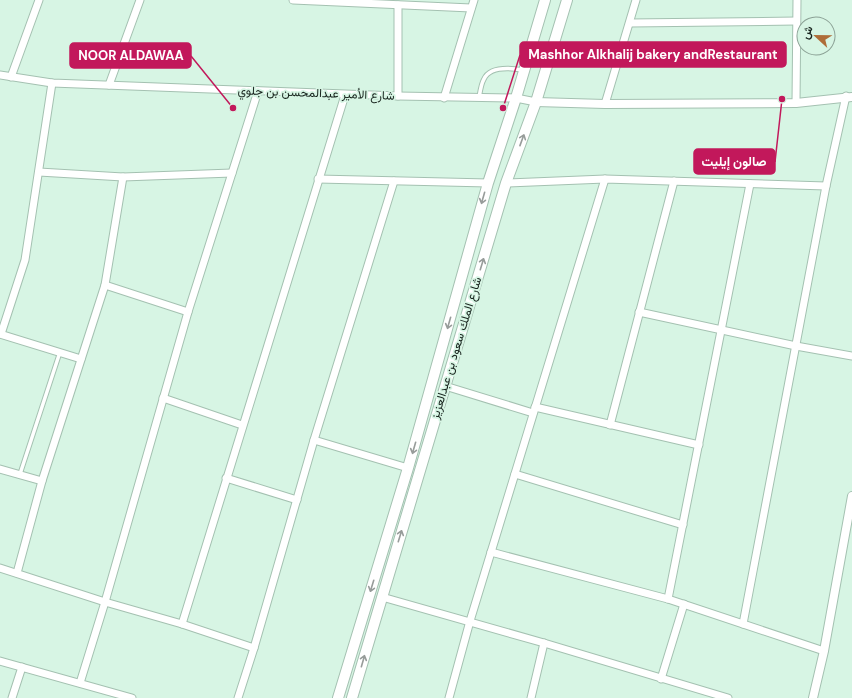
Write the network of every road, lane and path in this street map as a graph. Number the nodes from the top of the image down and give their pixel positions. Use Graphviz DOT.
graph roads {
  1 [pos="39,0"];
  2 [pos="140,0"];
  3 [pos="293,0"];
  4 [pos="474,0"];
  5 [pos="545,0"];
  6 [pos="567,0"];
  7 [pos="636,0"];
  8 [pos="797,0"];
  9 [pos="398,5"];
  10 [pos="471,8"];
  11 [pos="796,16"];
  12 [pos="796,21"];
  13 [pos="630,23"];
  14 [pos="796,56"];
  15 [pos="524,70"];
  16 [pos="0,76"];
  17 [pos="11,77"];
  18 [pos="52,83"];
  19 [pos="109,85"];
  20 [pos="258,91"];
  21 [pos="345,95"];
  22 [pos="398,96"];
  23 [pos="849,97"];
  24 [pos="444,98"];
  25 [pos="479,98"];
  26 [pos="516,98"];
  27 [pos="536,102"];
  28 [pos="796,103"];
  29 [pos="605,104"];
  30 [pos="38,172"];
  31 [pos="232,173"];
  32 [pos="123,177"];
  33 [pos="318,179"];
  34 [pos="605,179"];
  35 [pos="394,181"];
  36 [pos="674,181"];
  37 [pos="488,183"];
  38 [pos="506,183"];
  39 [pos="750,184"];
  40 [pos="826,186"];
  41 [pos="105,285"];
  42 [pos="188,312"];
  43 [pos="639,312"];
  44 [pos="721,330"];
  45 [pos="1,334"];
  46 [pos="796,346"];
  47 [pos="60,352"];
  48 [pos="852,356"];
  49 [pos="82,359"];
  50 [pos="445,386"];
  51 [pos="164,398"];
  52 [pos="534,410"];
  53 [pos="242,425"];
  54 [pos="610,425"];
  55 [pos="314,440"];
  56 [pos="698,445"];
  57 [pos="408,468"];
  58 [pos="0,469"];
  59 [pos="20,474"];
  60 [pos="515,474"];
  61 [pos="226,478"];
  62 [pos="42,481"];
  63 [pos="852,496"];
  64 [pos="297,500"];
  65 [pos="683,525"];
  66 [pos="491,552"];
  67 [pos="0,568"];
  68 [pos="17,573"];
  69 [pos="382,597"];
  70 [pos="668,599"];
  71 [pos="105,602"];
  72 [pos="684,604"];
  73 [pos="470,622"];
  74 [pos="182,624"];
  75 [pos="743,624"];
  76 [pos="544,643"];
  77 [pos="254,648"];
  78 [pos="824,651"];
  79 [pos="0,661"];
  80 [pos="22,667"];
  81 [pos="661,679"];
  82 [pos="80,683"];
  83 [pos="12,698"];
  84 [pos="132,698"];
  85 [pos="238,698"];
  86 [pos="338,698"];
  87 [pos="352,698"];
  88 [pos="449,698"];
  89 [pos="531,698"];
  90 [pos="728,698"];
  91 [pos="813,698"];
  1 -- 17 [label="street"];
  2 -- 19 [label="street"];
  3 -- 9 [label="street"];
  4 -- 10 [label="street"];
  5 -- 15 [label="main road, شارع الملك سعود بن عبدالعزيز"];
  6 -- 27 [label="main road, شارع الملك سعود بن عبدالعزيز"];
  7 -- 13 [label="street"];
  8 -- 11 [label="street"];
  9 -- 10 [label="street"];
  9 -- 22 [label="street"];
  10 -- 24 [label="street"];
  12 -- 13 [label="street"];
  13 -- 29 [label="street"];
  14 -- 28 [label="street"];
  15 -- 25 [label="lane"];
  15 -- 26 [label="main road, شارع الملك سعود بن عبدالعزيز"];
  16 -- 17 [label="street, شارع الأمير عبدالمحسن بن جلوي"];
  17 -- 18 [label="street, شارع الأمير عبدالمحسن بن جلوي"];
  18 -- 19 [label="street, شارع الأمير عبدالمحسن بن جلوي"];
  18 -- 30 [label="street"];
  19 -- 20 [label="street, شارع الأمير عبدالمحسن بن جلوي"];
  20 -- 21 [label="street, شارع الأمير عبدالمحسن بن جلوي"];
  20 -- 31 [label="street"];
  21 -- 22 [label="street, شارع الأمير عبدالمحسن بن جلوي"];
  21 -- 33 [label="street"];
  22 -- 24 [label="street, شارع الأمير عبدالمحسن بن جلوي"];
  23 -- 28 [label="street"];
  23 -- 40 [label="street"];
  24 -- 25 [label="street, شارع الأمير عبدالمحسن بن جلوي"];
  25 -- 26 [label="street, شارع الأمير عبدالمحسن بن جلوي"];
  26 -- 27 [label="street, شارع الأمير عبدالمحسن بن جلوي"];
  26 -- 37 [label="main road, شارع الملك سعود بن عبدالعزيز"];
  27 -- 29 [label="street"];
  38 -- 27 [label="main road, شارع الملك سعود بن عبدالعزيز, one-way"];
  28 -- 29 [label="street"];
  30 -- 32 [label="street"];
  30 -- 45 [label="street"];
  31 -- 32 [label="street"];
  31 -- 42 [label="street"];
  32 -- 41 [label="street"];
  33 -- 35 [label="street"];
  33 -- 53 [label="street"];
  34 -- 36 [label="street"];
  34 -- 38 [label="street"];
  34 -- 52 [label="street"];
  35 -- 37 [label="street"];
  35 -- 55 [label="street"];
  36 -- 39 [label="street"];
  36 -- 43 [label="street"];
  37 -- 57 [label="main road, شارع الملك سعود بن عبدالعزيز, one-way"];
  50 -- 38 [label="main road, شارع الملك سعود بن عبدالعزيز, one-way"];
  39 -- 40 [label="street"];
  39 -- 44 [label="street"];
  40 -- 46 [label="street"];
  41 -- 42 [label="street"];
  41 -- 49 [label="street"];
  42 -- 51 [label="street"];
  43 -- 44 [label="street"];
  43 -- 54 [label="street"];
  44 -- 46 [label="street"];
  44 -- 56 [label="street"];
  45 -- 47 [label="street"];
  46 -- 48 [label="street"];
  46 -- 75 [label="street"];
  47 -- 49 [label="street"];
  47 -- 59 [label="lane"];
  49 -- 62 [label="street"];
  50 -- 52 [label="street"];
  69 -- 50 [label="main road, شارع الملك سعود بن عبدالعزيز, one-way"];
  51 -- 53 [label="street"];
  51 -- 71 [label="street"];
  52 -- 54 [label="street"];
  52 -- 60 [label="street"];
  53 -- 61 [label="street"];
  54 -- 56 [label="street"];
  55 -- 57 [label="street"];
  55 -- 64 [label="street"];
  56 -- 65 [label="street"];
  57 -- 86 [label="main road, شارع الملك سعود بن عبدالعزيز, one-way"];
  58 -- 59 [label="street"];
  59 -- 62 [label="street"];
  60 -- 65 [label="street"];
  60 -- 66 [label="street"];
  61 -- 64 [label="street"];
  61 -- 74 [label="street"];
  62 -- 68 [label="street"];
  63 -- 78 [label="street"];
  64 -- 77 [label="street"];
  65 -- 70 [label="street"];
  66 -- 70 [label="street"];
  66 -- 73 [label="street"];
  67 -- 68 [label="street"];
  68 -- 71 [label="street"];
  69 -- 73 [label="street"];
  87 -- 69 [label="main road, شارع الملك سعود بن عبدالعزيز, one-way"];
  70 -- 72 [label="street"];
  71 -- 74 [label="street"];
  71 -- 82 [label="street"];
  72 -- 75 [label="street"];
  72 -- 81 [label="street"];
  73 -- 76 [label="street"];
  73 -- 88 [label="street"];
  74 -- 77 [label="street"];
  75 -- 78 [label="street"];
  76 -- 81 [label="street"];
  76 -- 89 [label="street"];
  77 -- 85 [label="street"];
  78 -- 91 [label="street"];
  79 -- 80 [label="street"];
  80 -- 82 [label="street"];
  80 -- 83 [label="street"];
  81 -- 90 [label="street"];
  82 -- 84 [label="street"];
}
